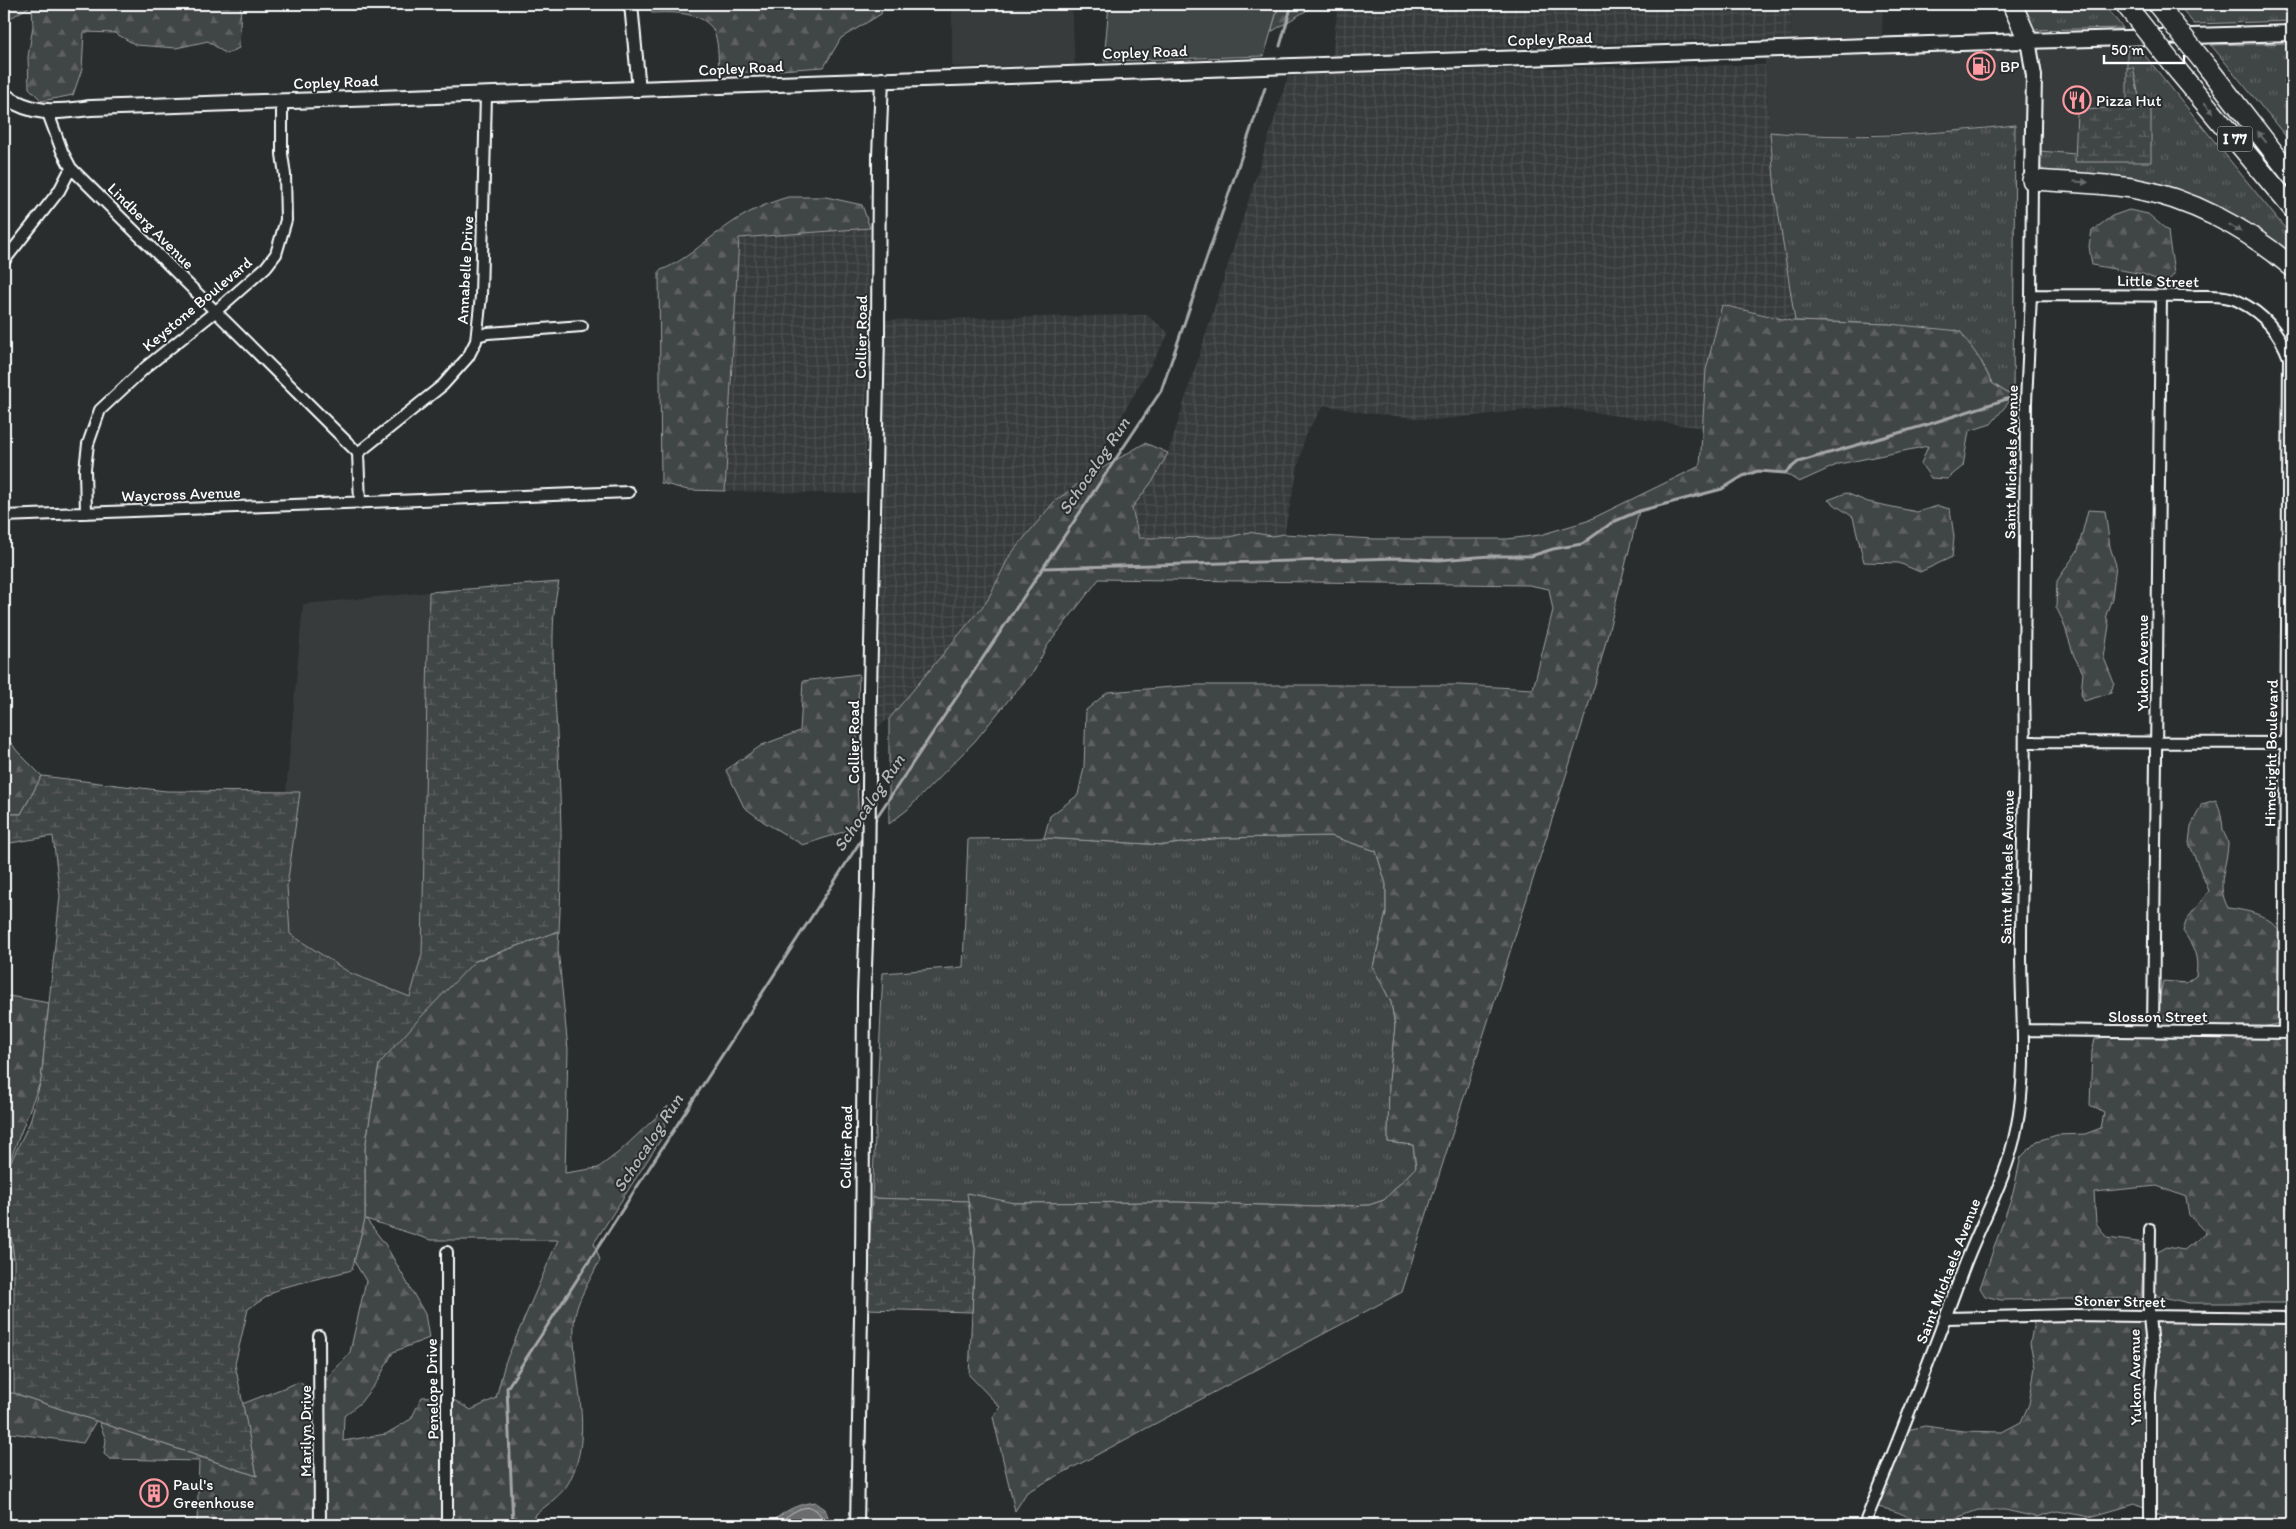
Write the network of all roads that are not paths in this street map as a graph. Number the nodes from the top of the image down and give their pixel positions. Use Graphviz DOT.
graph roads {
  1 [pos="631,4"];
  2 [pos="2012,4"];
  3 [pos="2125,4"];
  4 [pos="2157,4"];
  5 [pos="2292,33"];
  6 [pos="2028,40"];
  7 [pos="882,79"];
  8 [pos="639,90"];
  9 [pos="486,95"];
  10 [pos="4,96"];
  11 [pos="282,101"];
  12 [pos="48,113"];
  13 [pos="72,168"];
  14 [pos="2292,176"];
  15 [pos="2032,180"];
  16 [pos="2292,208"];
  17 [pos="4,261"];
  18 [pos="2292,267"];
  19 [pos="2032,295"];
  20 [pos="2161,296"];
  21 [pos="216,311"];
  22 [pos="582,326"];
  23 [pos="2274,329"];
  24 [pos="477,336"];
  25 [pos="358,453"];
  26 [pos="629,492"];
  27 [pos="360,503"];
  28 [pos="86,513"];
  29 [pos="4,516"];
  30 [pos="2026,742"];
  31 [pos="2157,743"];
  32 [pos="2290,743"];
  33 [pos="2022,1030"];
  34 [pos="2153,1031"];
  35 [pos="2288,1033"];
  36 [pos="2150,1228"];
  37 [pos="446,1252"];
  38 [pos="2149,1316"];
  39 [pos="1947,1318"];
  40 [pos="2292,1318"];
  41 [pos="319,1336"];
  42 [pos="320,1525"];
  43 [pos="447,1525"];
  44 [pos="857,1525"];
  45 [pos="1864,1525"];
  46 [pos="2150,1525"];
  1 -- 8 [label="street"];
  2 -- 6 [label="highway"];
  3 -- 16 [label="highway, I 77, one-way, bridge"];
  14 -- 4 [label="highway, I 77, one-way, bridge"];
  5 -- 6 [label="main road, Copley Road"];
  6 -- 7 [label="main road, Copley Road"];
  6 -- 15 [label="main road"];
  7 -- 8 [label="main road, Copley Road"];
  7 -- 44 [label="street, Collier Road"];
  8 -- 9 [label="main road, Copley Road"];
  9 -- 11 [label="main road, Copley Road"];
  9 -- 24 [label="street, Annabelle Drive"];
  10 -- 12 [label="main road, Copley Road"];
  11 -- 12 [label="main road, Copley Road"];
  11 -- 21 [label="street, Keystone Boulevard"];
  12 -- 13 [label="street, Lindberg Avenue"];
  13 -- 17 [label="street"];
  13 -- 21 [label="street, Lindberg Avenue"];
  15 -- 18 [label="highway, one-way"];
  15 -- 19 [label="street, Saint Michaels Avenue"];
  19 -- 20 [label="street, Little Street"];
  19 -- 30 [label="street, Saint Michaels Avenue"];
  20 -- 23 [label="street, Little Street"];
  20 -- 31 [label="street, Yukon Avenue"];
  21 -- 25 [label="street, Lindberg Avenue"];
  21 -- 28 [label="street, Keystone Boulevard"];
  22 -- 24 [label="street"];
  23 -- 32 [label="street, Himelright Boulevard"];
  24 -- 25 [label="street, Annabelle Drive"];
  25 -- 27 [label="street"];
  26 -- 27 [label="street, Waycross Avenue"];
  27 -- 28 [label="street, Waycross Avenue"];
  28 -- 29 [label="street, Waycross Avenue"];
  30 -- 31 [label="street"];
  30 -- 33 [label="street, Saint Michaels Avenue"];
  31 -- 32 [label="street"];
  31 -- 34 [label="street, Yukon Avenue"];
  32 -- 35 [label="street, Himelright Boulevard"];
  33 -- 34 [label="street, Slosson Street"];
  33 -- 39 [label="street, Saint Michaels Avenue"];
  34 -- 35 [label="street, Slosson Street"];
  36 -- 38 [label="street, Yukon Avenue"];
  37 -- 43 [label="street, Penelope Drive"];
  38 -- 39 [label="street, Stoner Street"];
  38 -- 40 [label="street, Stoner Street"];
  38 -- 46 [label="street, Yukon Avenue"];
  39 -- 45 [label="street, Saint Michaels Avenue"];
  41 -- 42 [label="street, Marilyn Drive"];
}
